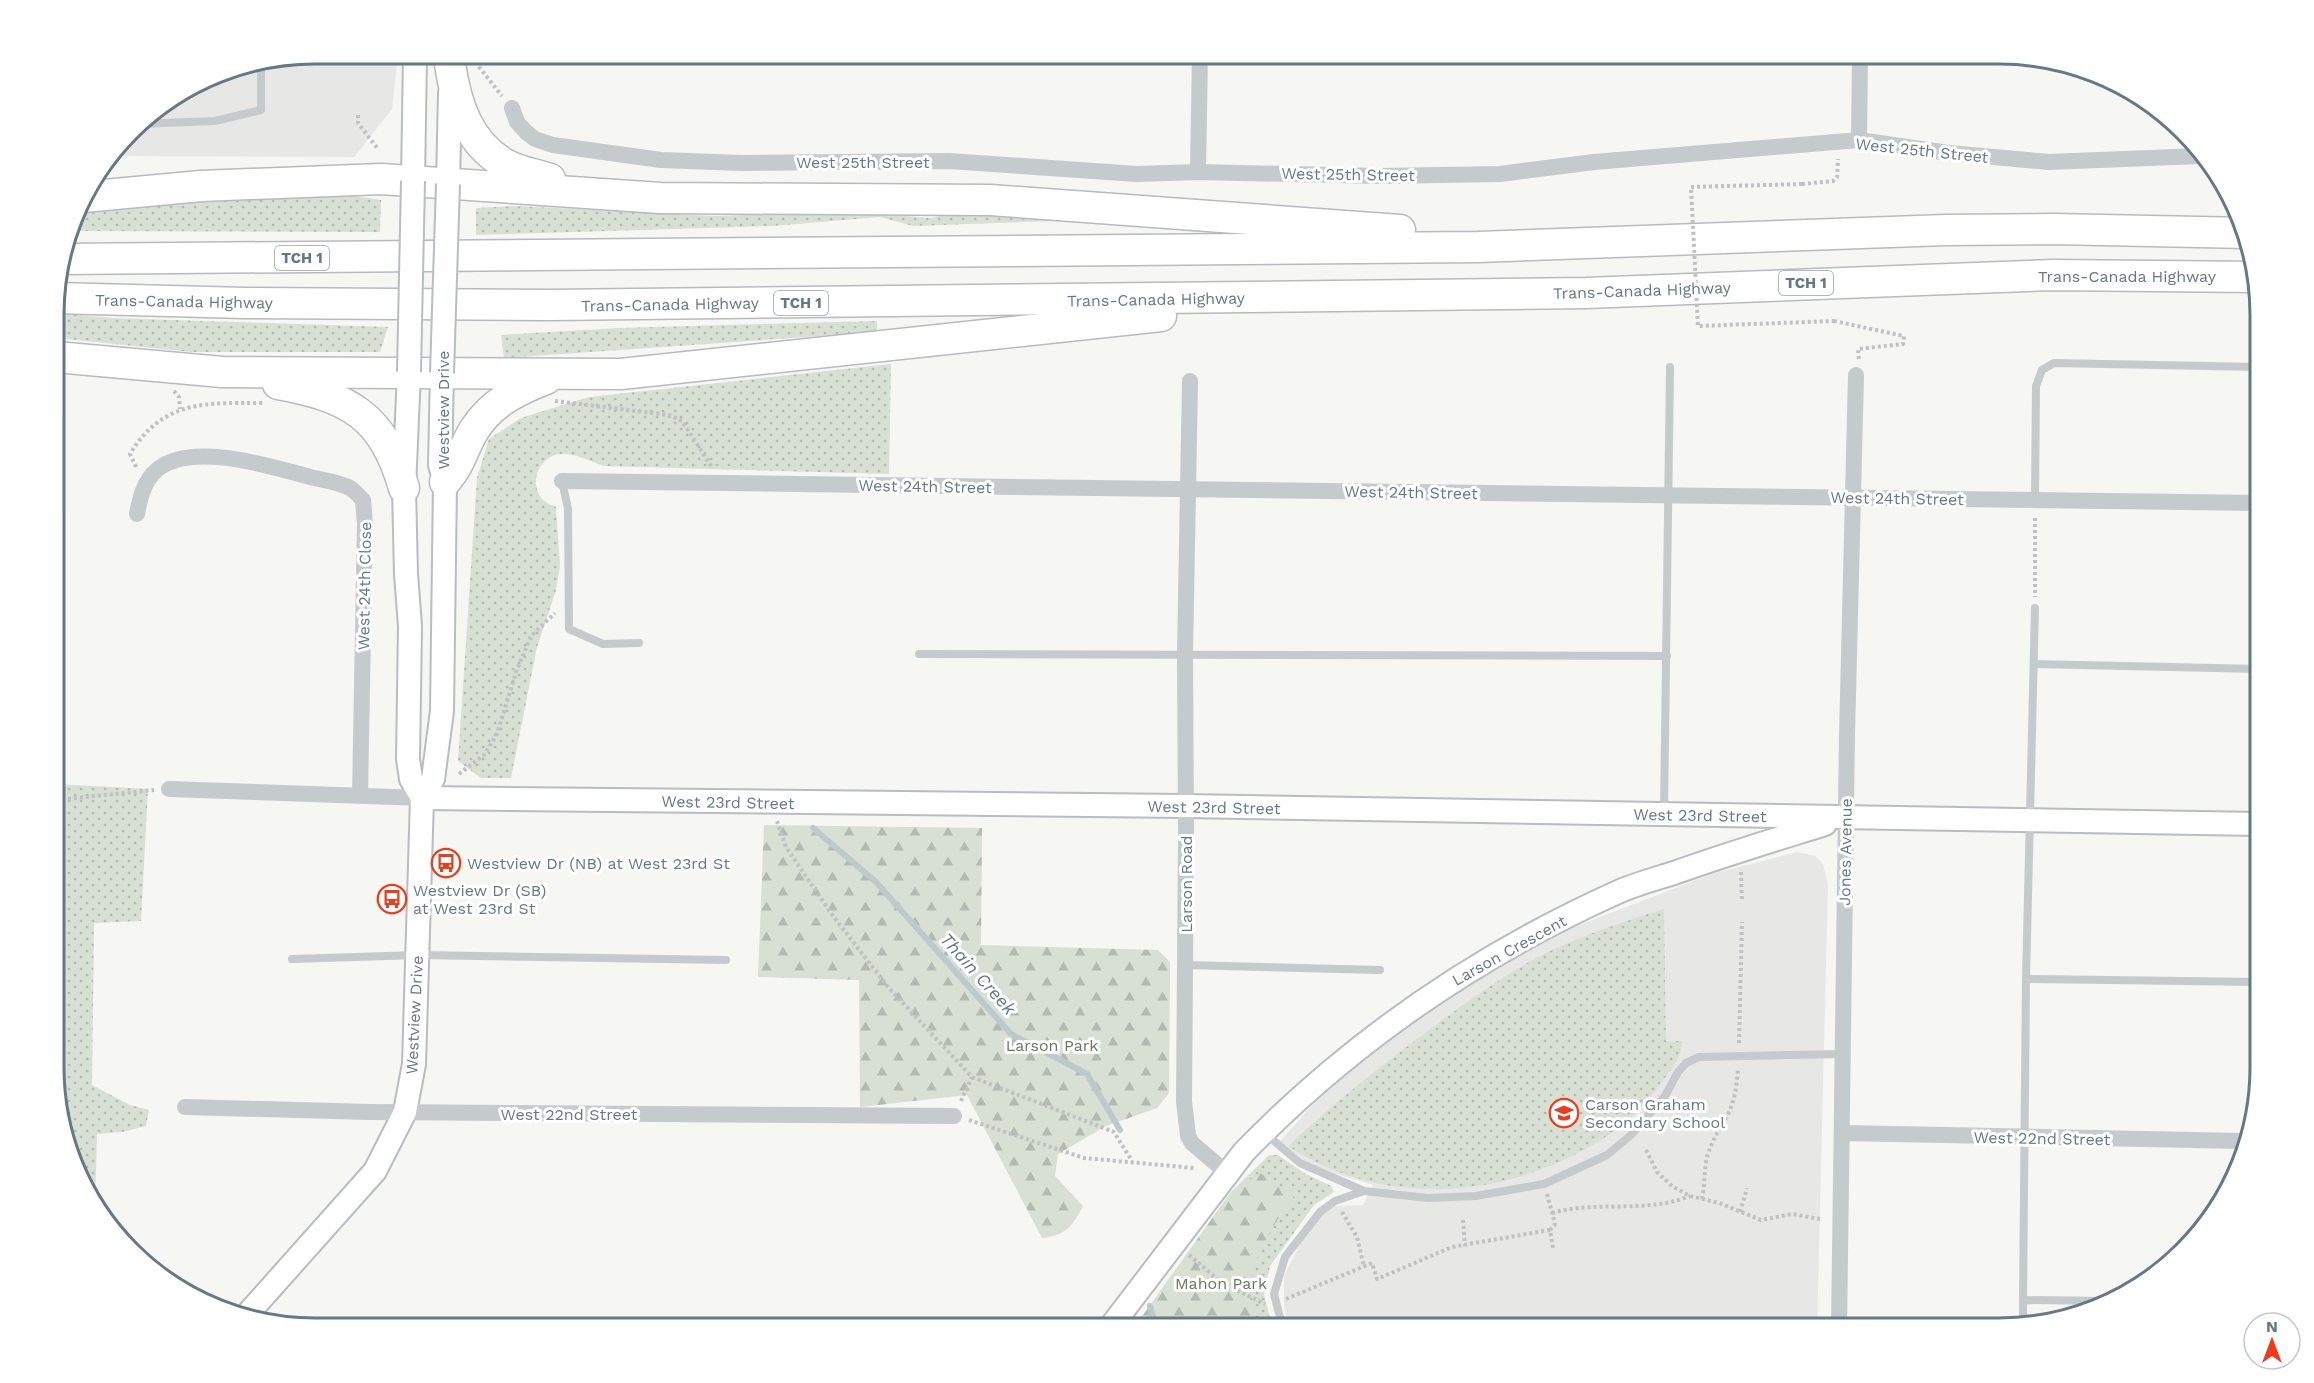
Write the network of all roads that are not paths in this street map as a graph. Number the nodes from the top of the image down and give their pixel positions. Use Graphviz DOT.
graph roads {
  1 [pos="415,64"];
  2 [pos="456,64"];
  3 [pos="456,64"];
  4 [pos="1200,64"];
  5 [pos="1860,64"];
  6 [pos="261,70"];
  7 [pos="512,108"];
  8 [pos="154,123"];
  9 [pos="1859,140"];
  10 [pos="2192,156"];
  11 [pos="1198,172"];
  12 [pos="413,181"];
  13 [pos="448,184"];
  14 [pos="575,191"];
  15 [pos="94,197"];
  16 [pos="2234,228"];
  17 [pos="2165,231"];
  18 [pos="2235,233"];
  19 [pos="1586,244"];
  20 [pos="71,259"];
  21 [pos="2246,277"];
  22 [pos="1358,297"];
  23 [pos="65,298"];
  24 [pos="64,358"];
  25 [pos="1670,367"];
  26 [pos="2250,367"];
  27 [pos="222,372"];
  28 [pos="409,372"];
  29 [pos="442,373"];
  30 [pos="575,374"];
  31 [pos="1856,375"];
  32 [pos="1190,381"];
  33 [pos="562,481"];
  34 [pos="445,482"];
  35 [pos="404,488"];
  36 [pos="1188,489"];
  37 [pos="1668,495"];
  38 [pos="1854,497"];
  39 [pos="2035,499"];
  40 [pos="2250,503"];
  41 [pos="137,514"];
  42 [pos="2035,608"];
  43 [pos="639,643"];
  44 [pos="919,654"];
  45 [pos="1185,654"];
  46 [pos="1667,656"];
  47 [pos="2034,664"];
  48 [pos="2250,669"];
  49 [pos="169,789"];
  50 [pos="360,795"];
  51 [pos="422,798"];
  52 [pos="1186,806"];
  53 [pos="1664,814"];
  54 [pos="1845,818"];
  55 [pos="2029,821"];
  56 [pos="2250,824"];
  57 [pos="418,955"];
  58 [pos="292,959"];
  59 [pos="726,960"];
  60 [pos="1186,965"];
  61 [pos="1380,970"];
  62 [pos="2026,979"];
  63 [pos="2250,982"];
  64 [pos="1842,1054"];
  65 [pos="185,1107"];
  66 [pos="405,1112"];
  67 [pos="954,1116"];
  68 [pos="1263,1132"];
  69 [pos="1842,1133"];
  70 [pos="2024,1138"];
  71 [pos="2238,1141"];
  72 [pos="1227,1173"];
  73 [pos="1364,1191"];
  74 [pos="2023,1300"];
  75 [pos="2090,1301"];
  76 [pos="251,1310"];
  77 [pos="2023,1317"];
  78 [pos="1117,1318"];
  79 [pos="1280,1318"];
  80 [pos="1839,1318"];
  1 -- 12 [label="street, Westview Drive"];
  2 -- 13 [label="street, Westview Drive"];
  3 -- 14 [label="highway"];
  4 -- 11 [label="street"];
  5 -- 9 [label="street"];
  6 -- 8 [label="lane"];
  7 -- 11 [label="street, West 25th Street"];
  9 -- 10 [label="street, West 25th Street"];
  9 -- 11 [label="street, West 25th Street"];
  12 -- 13 [label="highway"];
  12 -- 15 [label="highway"];
  12 -- 28 [label="street, Westview Drive, bridge"];
  13 -- 14 [label="highway"];
  13 -- 29 [label="street, Westview Drive, bridge"];
  14 -- 19 [label="highway"];
  16 -- 17 [label="highway"];
  17 -- 18 [label="highway, TCH 1"];
  17 -- 19 [label="highway, TCH 1"];
  19 -- 20 [label="highway, TCH 1"];
  21 -- 22 [label="highway, Trans-Canada Highway / TCH 1"];
  22 -- 23 [label="highway, Trans-Canada Highway / TCH 1"];
  22 -- 30 [label="highway"];
  24 -- 27 [label="highway"];
  25 -- 37 [label="lane"];
  26 -- 39 [label="lane"];
  27 -- 28 [label="highway"];
  27 -- 35 [label="highway"];
  28 -- 29 [label="highway"];
  28 -- 35 [label="street, Westview Drive"];
  29 -- 30 [label="highway"];
  29 -- 34 [label="street, Westview Drive"];
  30 -- 34 [label="highway"];
  31 -- 38 [label="street, Jones Avenue"];
  32 -- 36 [label="street, Larson Road"];
  33 -- 36 [label="street, West 24th Street"];
  33 -- 43 [label="lane"];
  34 -- 51 [label="street, Westview Drive"];
  35 -- 51 [label="street, Westview Drive"];
  36 -- 37 [label="street, West 24th Street"];
  36 -- 45 [label="street, Larson Road"];
  37 -- 38 [label="street, West 24th Street"];
  37 -- 46 [label="lane"];
  38 -- 39 [label="street, West 24th Street"];
  38 -- 54 [label="street, Jones Avenue"];
  39 -- 40 [label="street, West 24th Street"];
  41 -- 50 [label="street, West 24th Close"];
  42 -- 47 [label="lane"];
  44 -- 45 [label="lane"];
  45 -- 46 [label="lane"];
  45 -- 52 [label="street, Larson Road"];
  46 -- 53 [label="lane"];
  47 -- 48 [label="lane"];
  47 -- 55 [label="lane"];
  49 -- 50 [label="street, West 23rd Street"];
  50 -- 51 [label="street, West 23rd Street"];
  51 -- 52 [label="street, West 23rd Street"];
  51 -- 57 [label="street, Westview Drive"];
  52 -- 53 [label="street, West 23rd Street"];
  52 -- 60 [label="street, Larson Road"];
  53 -- 54 [label="street, West 23rd Street"];
  54 -- 55 [label="street, West 23rd Street"];
  54 -- 64 [label="street, Jones Avenue"];
  54 -- 68 [label="street, Larson Crescent"];
  55 -- 56 [label="street, West 23rd Street"];
  55 -- 62 [label="lane"];
  57 -- 58 [label="lane"];
  57 -- 59 [label="lane"];
  57 -- 66 [label="street, Westview Drive"];
  60 -- 61 [label="lane"];
  60 -- 72 [label="street, Larson Road"];
  62 -- 63 [label="lane"];
  62 -- 70 [label="lane"];
  64 -- 69 [label="street, Jones Avenue"];
  64 -- 73 [label="lane"];
  65 -- 66 [label="street, West 22nd Street"];
  66 -- 67 [label="street, West 22nd Street"];
  66 -- 76 [label="street, Westview Drive"];
  68 -- 72 [label="street, Larson Crescent"];
  68 -- 73 [label="lane"];
  69 -- 70 [label="street, West 22nd Street"];
  69 -- 80 [label="street, Jones Avenue"];
  70 -- 71 [label="street, West 22nd Street"];
  70 -- 74 [label="lane"];
  72 -- 78 [label="street"];
  73 -- 79 [label="lane"];
  74 -- 75 [label="lane"];
  74 -- 77 [label="lane"];
}
